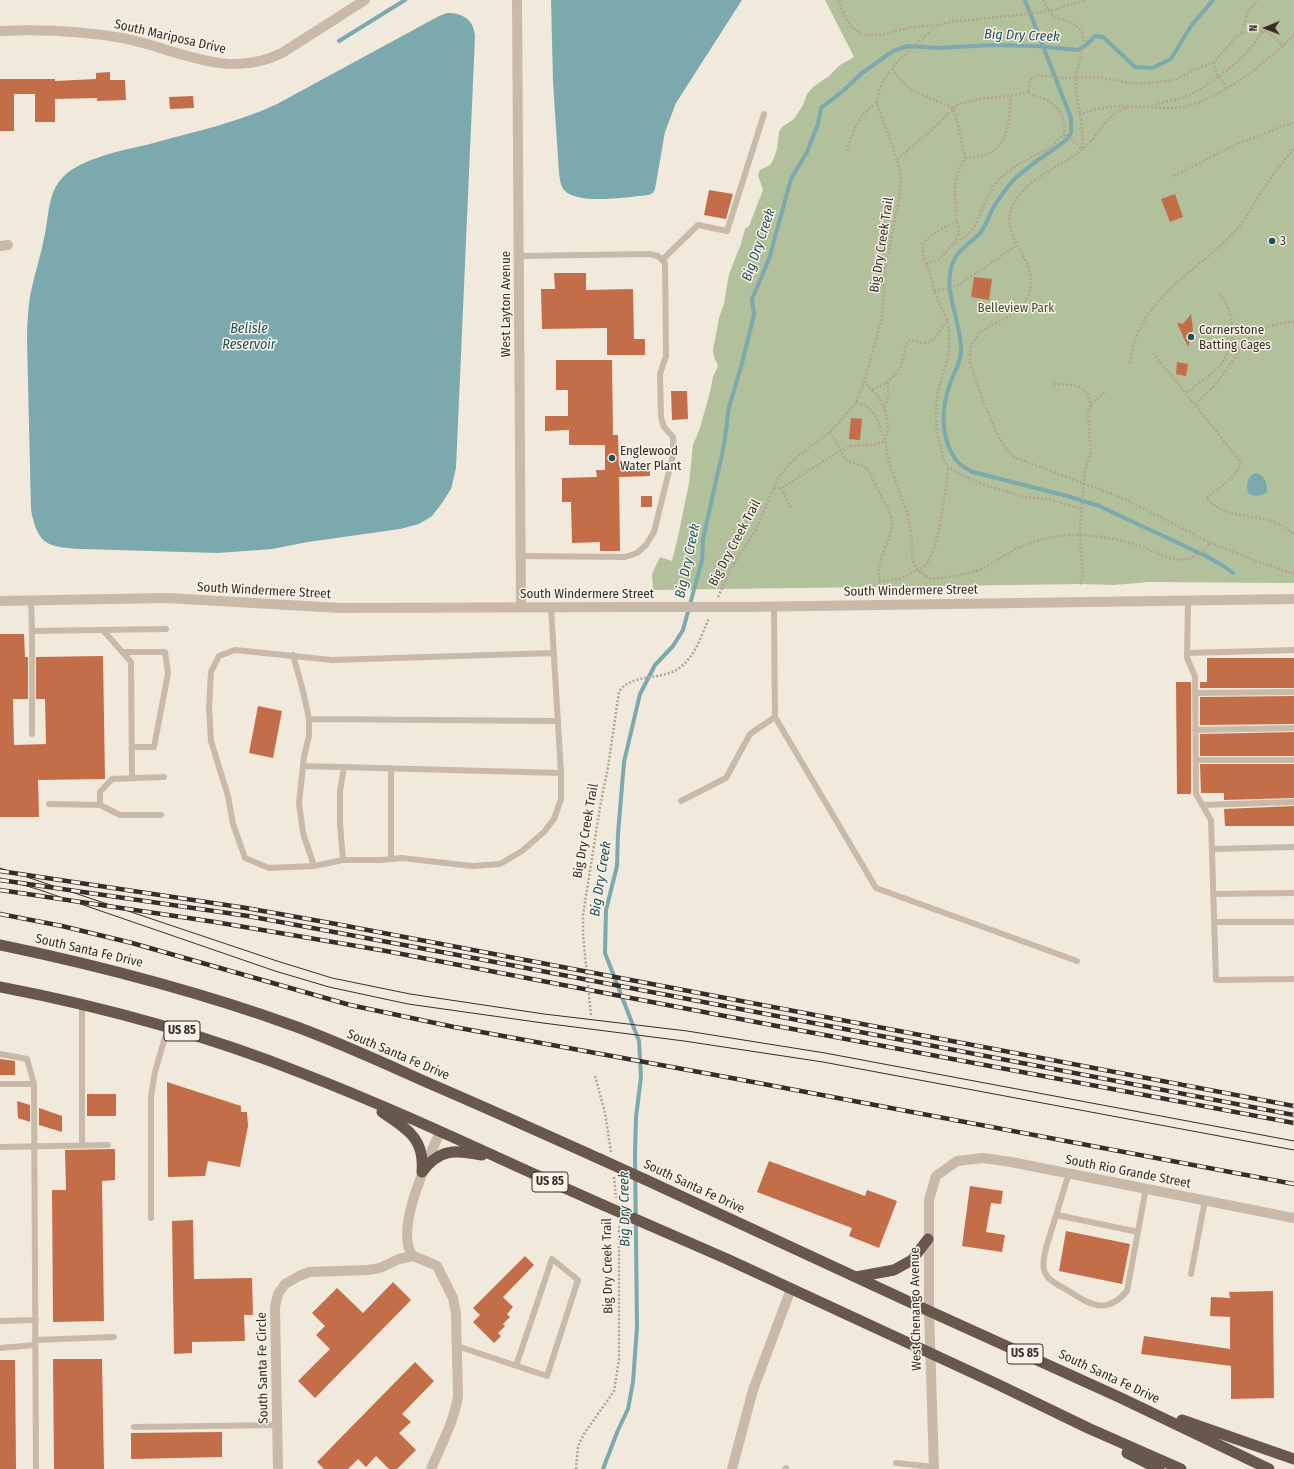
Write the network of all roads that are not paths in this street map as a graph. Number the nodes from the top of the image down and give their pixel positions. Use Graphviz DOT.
graph roads {
  1 [pos="365,0"];
  2 [pos="517,0"];
  3 [pos="0,31"];
  4 [pos="764,114"];
  5 [pos="519,256"];
  6 [pos="662,260"];
  7 [pos="521,556"];
  8 [pos="1294,598"];
  9 [pos="1188,599"];
  10 [pos="0,601"];
  11 [pos="30,601"];
  12 [pos="774,606"];
  13 [pos="521,607"];
  14 [pos="551,607"];
  15 [pos="166,629"];
  16 [pos="103,630"];
  17 [pos="32,631"];
  18 [pos="1294,650"];
  19 [pos="123,652"];
  20 [pos="554,653"];
  21 [pos="1187,653"];
  22 [pos="293,655"];
  23 [pos="1294,692"];
  24 [pos="1195,693"];
  25 [pos="775,717"];
  26 [pos="308,719"];
  27 [pos="558,721"];
  28 [pos="1294,728"];
  29 [pos="1195,730"];
  30 [pos="32,734"];
  31 [pos="132,747"];
  32 [pos="1196,760"];
  33 [pos="1294,760"];
  34 [pos="303,766"];
  35 [pos="344,767"];
  36 [pos="391,768"];
  37 [pos="561,773"];
  38 [pos="164,777"];
  39 [pos="132,778"];
  40 [pos="681,801"];
  41 [pos="1294,802"];
  42 [pos="49,804"];
  43 [pos="100,805"];
  44 [pos="1202,805"];
  45 [pos="161,815"];
  46 [pos="1294,847"];
  47 [pos="1212,849"];
  48 [pos="391,859"];
  49 [pos="343,860"];
  50 [pos="314,866"];
  51 [pos="1294,893"];
  52 [pos="1213,894"];
  53 [pos="1214,922"];
  54 [pos="1294,922"];
  55 [pos="0,945"];
  56 [pos="1077,961"];
  57 [pos="1294,979"];
  58 [pos="0,987"];
  59 [pos="82,1005"];
  60 [pos="168,1027"];
  61 [pos="0,1054"];
  62 [pos="0,1084"];
  63 [pos="34,1084"];
  64 [pos="358,1096"];
  65 [pos="440,1132"];
  66 [pos="82,1145"];
  67 [pos="108,1145"];
  68 [pos="0,1147"];
  69 [pos="33,1147"];
  70 [pos="498,1158"];
  71 [pos="957,1161"];
  72 [pos="422,1172"];
  73 [pos="1070,1173"];
  74 [pos="1146,1188"];
  75 [pos="1205,1200"];
  76 [pos="1056,1215"];
  77 [pos="151,1218"];
  78 [pos="1294,1218"];
  79 [pos="1138,1232"];
  80 [pos="928,1239"];
  81 [pos="413,1256"];
  82 [pos="1191,1274"];
  83 [pos="856,1277"];
  84 [pos="791,1289"];
  85 [pos="929,1311"];
  86 [pos="36,1320"];
  87 [pos="0,1321"];
  88 [pos="114,1336"];
  89 [pos="35,1342"];
  90 [pos="457,1346"];
  91 [pos="0,1348"];
  92 [pos="930,1353"];
  93 [pos="516,1366"];
  94 [pos="1121,1398"];
  95 [pos="277,1425"];
  96 [pos="134,1427"];
  97 [pos="1088,1428"];
  98 [pos="1294,1459"];
  99 [pos="896,1463"];
  100 [pos="934,1468"];
  101 [pos="36,1469"];
  102 [pos="278,1469"];
  103 [pos="431,1469"];
  104 [pos="732,1469"];
  105 [pos="1159,1469"];
  106 [pos="1181,1469"];
  107 [pos="1269,1469"];
  1 -- 3 [label="street, South Mariposa Drive"];
  2 -- 5 [label="street, West Layton Avenue"];
  4 -- 6 [label="lane"];
  5 -- 6 [label="lane"];
  5 -- 7 [label="street, West Layton Avenue"];
  6 -- 7 [label="lane"];
  7 -- 13 [label="street, West Layton Avenue"];
  8 -- 9 [label="street, South Windermere Street"];
  9 -- 12 [label="street, South Windermere Street"];
  9 -- 21 [label="lane"];
  10 -- 11 [label="street, South Windermere Street"];
  11 -- 13 [label="street, South Windermere Street"];
  11 -- 17 [label="lane"];
  12 -- 14 [label="street, South Windermere Street, bridge"];
  12 -- 25 [label="lane"];
  13 -- 14 [label="street, South Windermere Street"];
  14 -- 20 [label="lane"];
  15 -- 16 [label="lane"];
  16 -- 17 [label="lane"];
  16 -- 19 [label="lane"];
  17 -- 30 [label="lane"];
  18 -- 21 [label="lane"];
  19 -- 31 [label="lane"];
  19 -- 31 [label="lane"];
  20 -- 22 [label="lane"];
  20 -- 27 [label="lane"];
  21 -- 24 [label="lane"];
  22 -- 26 [label="lane"];
  22 -- 50 [label="lane"];
  23 -- 24 [label="lane"];
  24 -- 29 [label="lane"];
  25 -- 40 [label="lane"];
  25 -- 56 [label="lane"];
  26 -- 27 [label="lane"];
  26 -- 34 [label="lane"];
  27 -- 37 [label="lane"];
  28 -- 29 [label="lane"];
  29 -- 32 [label="lane"];
  31 -- 39 [label="lane"];
  32 -- 33 [label="lane"];
  32 -- 44 [label="lane"];
  34 -- 35 [label="lane"];
  34 -- 50 [label="lane"];
  35 -- 36 [label="lane"];
  35 -- 49 [label="lane"];
  36 -- 37 [label="lane"];
  36 -- 48 [label="lane"];
  37 -- 48 [label="lane"];
  38 -- 39 [label="lane"];
  39 -- 43 [label="lane"];
  41 -- 44 [label="lane"];
  42 -- 43 [label="lane"];
  43 -- 45 [label="lane"];
  44 -- 47 [label="lane"];
  46 -- 47 [label="lane"];
  47 -- 52 [label="lane"];
  48 -- 49 [label="lane"];
  49 -- 50 [label="lane"];
  51 -- 52 [label="lane"];
  52 -- 53 [label="lane"];
  53 -- 54 [label="lane"];
  53 -- 57 [label="lane"];
  55 -- 83 [label="highway, South Santa Fe Drive / US 85, bridge"];
  58 -- 59 [label="highway, US 85"];
  59 -- 60 [label="highway, US 85"];
  59 -- 66 [label="lane"];
  60 -- 64 [label="highway, US 85"];
  60 -- 77 [label="lane"];
  61 -- 63 [label="lane"];
  62 -- 63 [label="lane"];
  63 -- 69 [label="lane"];
  64 -- 65 [label="highway, US 85"];
  64 -- 72 [label="highway"];
  65 -- 70 [label="highway, US 85"];
  65 -- 72 [label="street"];
  66 -- 67 [label="lane"];
  66 -- 69 [label="lane"];
  68 -- 69 [label="lane"];
  69 -- 86 [label="lane"];
  70 -- 72 [label="highway"];
  70 -- 84 [label="highway, US 85, bridge"];
  71 -- 73 [label="street, South Rio Grande Street"];
  71 -- 80 [label="street, West Chenango Avenue"];
  72 -- 81 [label="street"];
  73 -- 74 [label="street, South Rio Grande Street"];
  73 -- 76 [label="lane"];
  74 -- 75 [label="street, South Rio Grande Street"];
  74 -- 79 [label="lane"];
  75 -- 78 [label="street, South Rio Grande Street"];
  75 -- 82 [label="lane"];
  76 -- 79 [label="lane"];
  76 -- 79 [label="lane"];
  80 -- 83 [label="highway"];
  80 -- 85 [label="street, West Chenango Avenue"];
  81 -- 90 [label="street"];
  81 -- 95 [label="street, South Santa Fe Circle"];
  83 -- 85 [label="highway, South Santa Fe Drive / US 85"];
  84 -- 92 [label="highway, US 85"];
  84 -- 104 [label="street"];
  85 -- 92 [label="street, West Chenango Avenue"];
  85 -- 94 [label="highway, South Santa Fe Drive / US 85"];
  86 -- 87 [label="lane"];
  86 -- 89 [label="lane"];
  88 -- 89 [label="lane"];
  89 -- 91 [label="lane"];
  89 -- 101 [label="lane"];
  90 -- 93 [label="lane"];
  90 -- 103 [label="street"];
  92 -- 97 [label="highway, US 85"];
  92 -- 100 [label="street, West Chenango Avenue"];
  93 -- 93 [label="lane"];
  94 -- 98 [label="highway"];
  94 -- 107 [label="highway, South Santa Fe Drive / US 85"];
  95 -- 96 [label="lane"];
  95 -- 102 [label="street, South Santa Fe Circle"];
  97 -- 105 [label="highway"];
  97 -- 106 [label="highway, US 85"];
  99 -- 100 [label="lane"];
}
